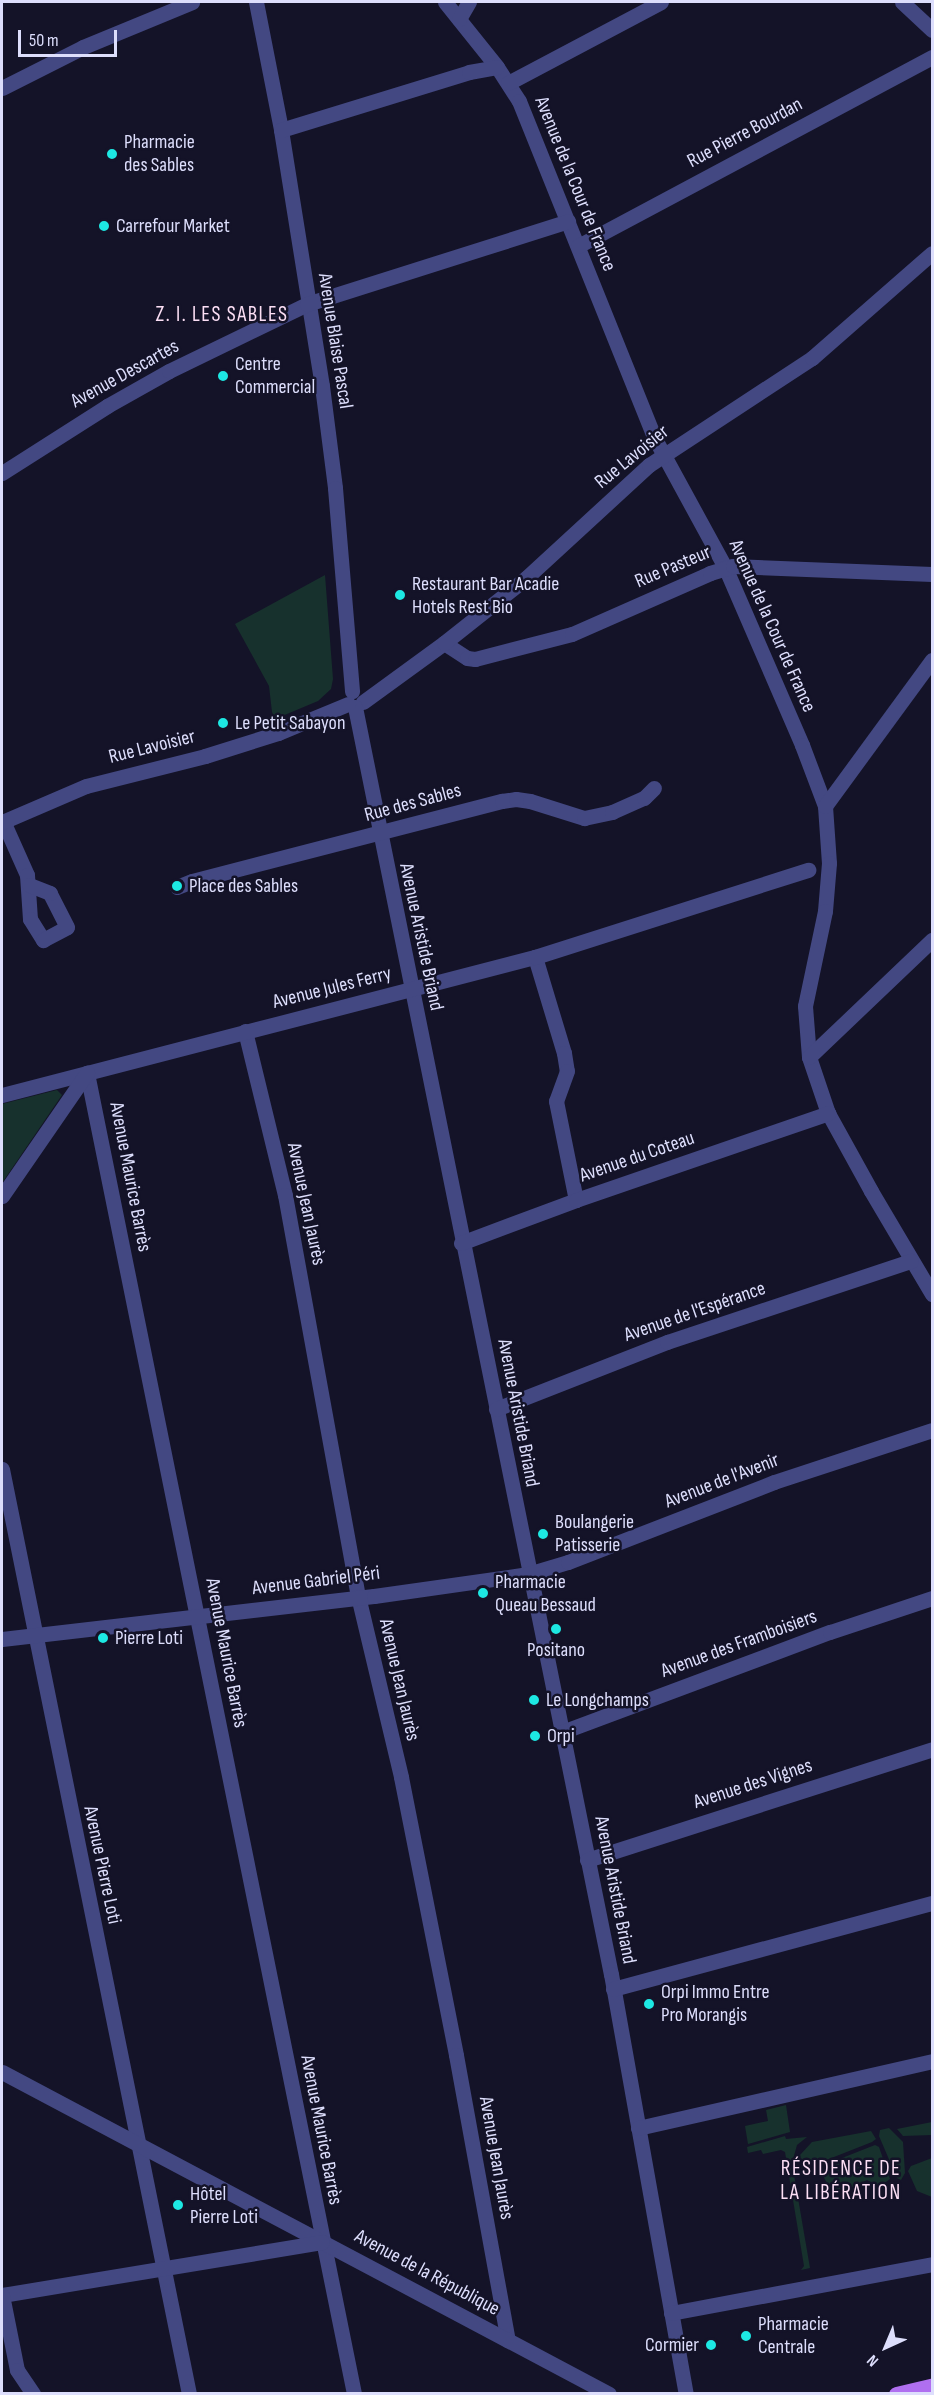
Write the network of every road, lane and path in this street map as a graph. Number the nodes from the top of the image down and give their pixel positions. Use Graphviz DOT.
graph roads {
  1 [pos="256,2"];
  2 [pos="445,2"];
  3 [pos="469,2"];
  4 [pos="660,2"];
  5 [pos="902,2"];
  6 [pos="187,4"];
  7 [pos="459,18"];
  8 [pos="933,30"];
  9 [pos="933,57"];
  10 [pos="497,67"];
  11 [pos="508,83"];
  12 [pos="2,88"];
  13 [pos="281,130"];
  14 [pos="568,221"];
  15 [pos="578,246"];
  16 [pos="933,253"];
  17 [pos="307,304"];
  18 [pos="663,455"];
  19 [pos="2,473"];
  20 [pos="725,567"];
  21 [pos="933,574"];
  22 [pos="444,643"];
  23 [pos="933,660"];
  24 [pos="355,701"];
  25 [pos="654,788"];
  26 [pos="825,806"];
  27 [pos="2,821"];
  28 [pos="379,834"];
  29 [pos="808,870"];
  30 [pos="29,885"];
  31 [pos="177,887"];
  32 [pos="933,940"];
  33 [pos="535,957"];
  34 [pos="411,990"];
  35 [pos="245,1031"];
  36 [pos="809,1057"];
  37 [pos="87,1073"];
  38 [pos="2,1095"];
  39 [pos="828,1113"];
  40 [pos="2,1196"];
  41 [pos="576,1200"];
  42 [pos="461,1244"];
  43 [pos="911,1261"];
  44 [pos="927,1272"];
  45 [pos="933,1294"];
  46 [pos="496,1408"];
  47 [pos="933,1430"];
  48 [pos="2,1469"];
  49 [pos="528,1574"];
  50 [pos="358,1596"];
  51 [pos="933,1599"];
  52 [pos="196,1617"];
  53 [pos="34,1636"];
  54 [pos="2,1639"];
  55 [pos="562,1732"];
  56 [pos="933,1749"];
  57 [pos="587,1860"];
  58 [pos="933,1903"];
  59 [pos="613,1989"];
  60 [pos="933,2061"];
  61 [pos="2,2072"];
  62 [pos="638,2128"];
  63 [pos="137,2143"];
  64 [pos="322,2242"];
  65 [pos="933,2264"];
  66 [pos="164,2268"];
  67 [pos="2,2295"];
  68 [pos="671,2313"];
  69 [pos="508,2340"];
  70 [pos="933,2386"];
  71 [pos="33,2394"];
  72 [pos="189,2394"];
  73 [pos="354,2394"];
  74 [pos="609,2394"];
  75 [pos="686,2394"];
  76 [pos="896,2394"];
  1 -- 13 [label="street, Avenue Blaise Pascal"];
  2 -- 7 [label="street, Avenue de la Cour de France"];
  3 -- 7 [label="street"];
  4 -- 11 [label="street"];
  5 -- 8 [label="street"];
  6 -- 12 [label="street"];
  7 -- 10 [label="street, Avenue de la Cour de France"];
  9 -- 15 [label="street, Rue Pierre Bourdan"];
  10 -- 11 [label="street, Avenue de la Cour de France"];
  10 -- 13 [label="street"];
  11 -- 14 [label="street, Avenue de la Cour de France"];
  13 -- 17 [label="street, Avenue Blaise Pascal"];
  14 -- 15 [label="street, Avenue de la Cour de France"];
  14 -- 17 [label="street, Avenue Descartes"];
  15 -- 18 [label="street, Avenue de la Cour de France"];
  16 -- 18 [label="street, Rue Lavoisier"];
  17 -- 19 [label="street, Avenue Descartes"];
  17 -- 24 [label="street, Avenue Blaise Pascal"];
  18 -- 20 [label="street, Avenue de la Cour de France"];
  18 -- 22 [label="street, Rue Lavoisier"];
  20 -- 21 [label="street, Rue Pasteur"];
  20 -- 22 [label="street, Rue Pasteur"];
  20 -- 26 [label="street, Avenue de la Cour de France"];
  22 -- 24 [label="street, Rue Lavoisier"];
  23 -- 26 [label="street"];
  24 -- 27 [label="street, Rue Lavoisier"];
  24 -- 28 [label="street, Avenue Aristide Briand"];
  25 -- 28 [label="street, Rue des Sables"];
  26 -- 36 [label="street, Avenue de la Cour de France"];
  27 -- 30 [label="street"];
  28 -- 31 [label="street, Rue des Sables"];
  28 -- 34 [label="street, Avenue Aristide Briand"];
  29 -- 33 [label="street, Avenue Jules Ferry"];
  32 -- 36 [label="street"];
  33 -- 34 [label="street, Avenue Jules Ferry"];
  33 -- 41 [label="street"];
  34 -- 35 [label="street, Avenue Jules Ferry"];
  34 -- 42 [label="street, Avenue Aristide Briand"];
  35 -- 37 [label="street, Avenue Jules Ferry"];
  35 -- 50 [label="street, Avenue Jean Jaurès"];
  36 -- 39 [label="street, Avenue de la Cour de France"];
  37 -- 38 [label="street, Avenue Jules Ferry"];
  37 -- 40 [label="street"];
  37 -- 52 [label="street, Avenue Maurice Barrès"];
  39 -- 41 [label="street, Avenue du Coteau"];
  39 -- 43 [label="street, Avenue de la Cour de France"];
  41 -- 42 [label="street, Avenue du Coteau"];
  42 -- 46 [label="street, Avenue Aristide Briand"];
  43 -- 44 [label="street, Avenue de la Cour de France"];
  43 -- 46 [label="street, Avenue de l'Espérance"];
  44 -- 45 [label="street, Avenue de la Cour de France"];
  46 -- 49 [label="street, Avenue Aristide Briand"];
  47 -- 49 [label="street, Avenue de l'Avenir"];
  48 -- 53 [label="street, Avenue Pierre Loti"];
  49 -- 50 [label="street, Avenue Gabriel Péri"];
  49 -- 55 [label="street, Avenue Aristide Briand"];
  50 -- 52 [label="street, Avenue Gabriel Péri"];
  50 -- 69 [label="street, Avenue Jean Jaurès"];
  51 -- 55 [label="street, Avenue des Framboisiers"];
  52 -- 53 [label="street, Avenue Gabriel Péri"];
  52 -- 64 [label="street, Avenue Maurice Barrès"];
  53 -- 54 [label="street, Avenue Gabriel Péri"];
  53 -- 63 [label="street, Avenue Pierre Loti"];
  55 -- 57 [label="street, Avenue Aristide Briand"];
  56 -- 57 [label="street, Avenue des Vignes"];
  57 -- 59 [label="street, Avenue Aristide Briand"];
  58 -- 59 [label="street"];
  59 -- 62 [label="street, Avenue Aristide Briand"];
  60 -- 62 [label="street"];
  61 -- 63 [label="street, Avenue de la République"];
  62 -- 68 [label="street, Avenue Aristide Briand"];
  63 -- 64 [label="street, Avenue de la République"];
  63 -- 66 [label="street, Avenue Pierre Loti"];
  64 -- 66 [label="street"];
  64 -- 69 [label="street, Avenue de la République"];
  64 -- 73 [label="street, Avenue Maurice Barrès"];
  65 -- 68 [label="street"];
  66 -- 67 [label="street"];
  66 -- 72 [label="street, Avenue Pierre Loti"];
  67 -- 71 [label="street"];
  68 -- 75 [label="street, Avenue Aristide Briand"];
  69 -- 74 [label="street, Avenue de la République"];
  70 -- 76 [label="main road"];
}
